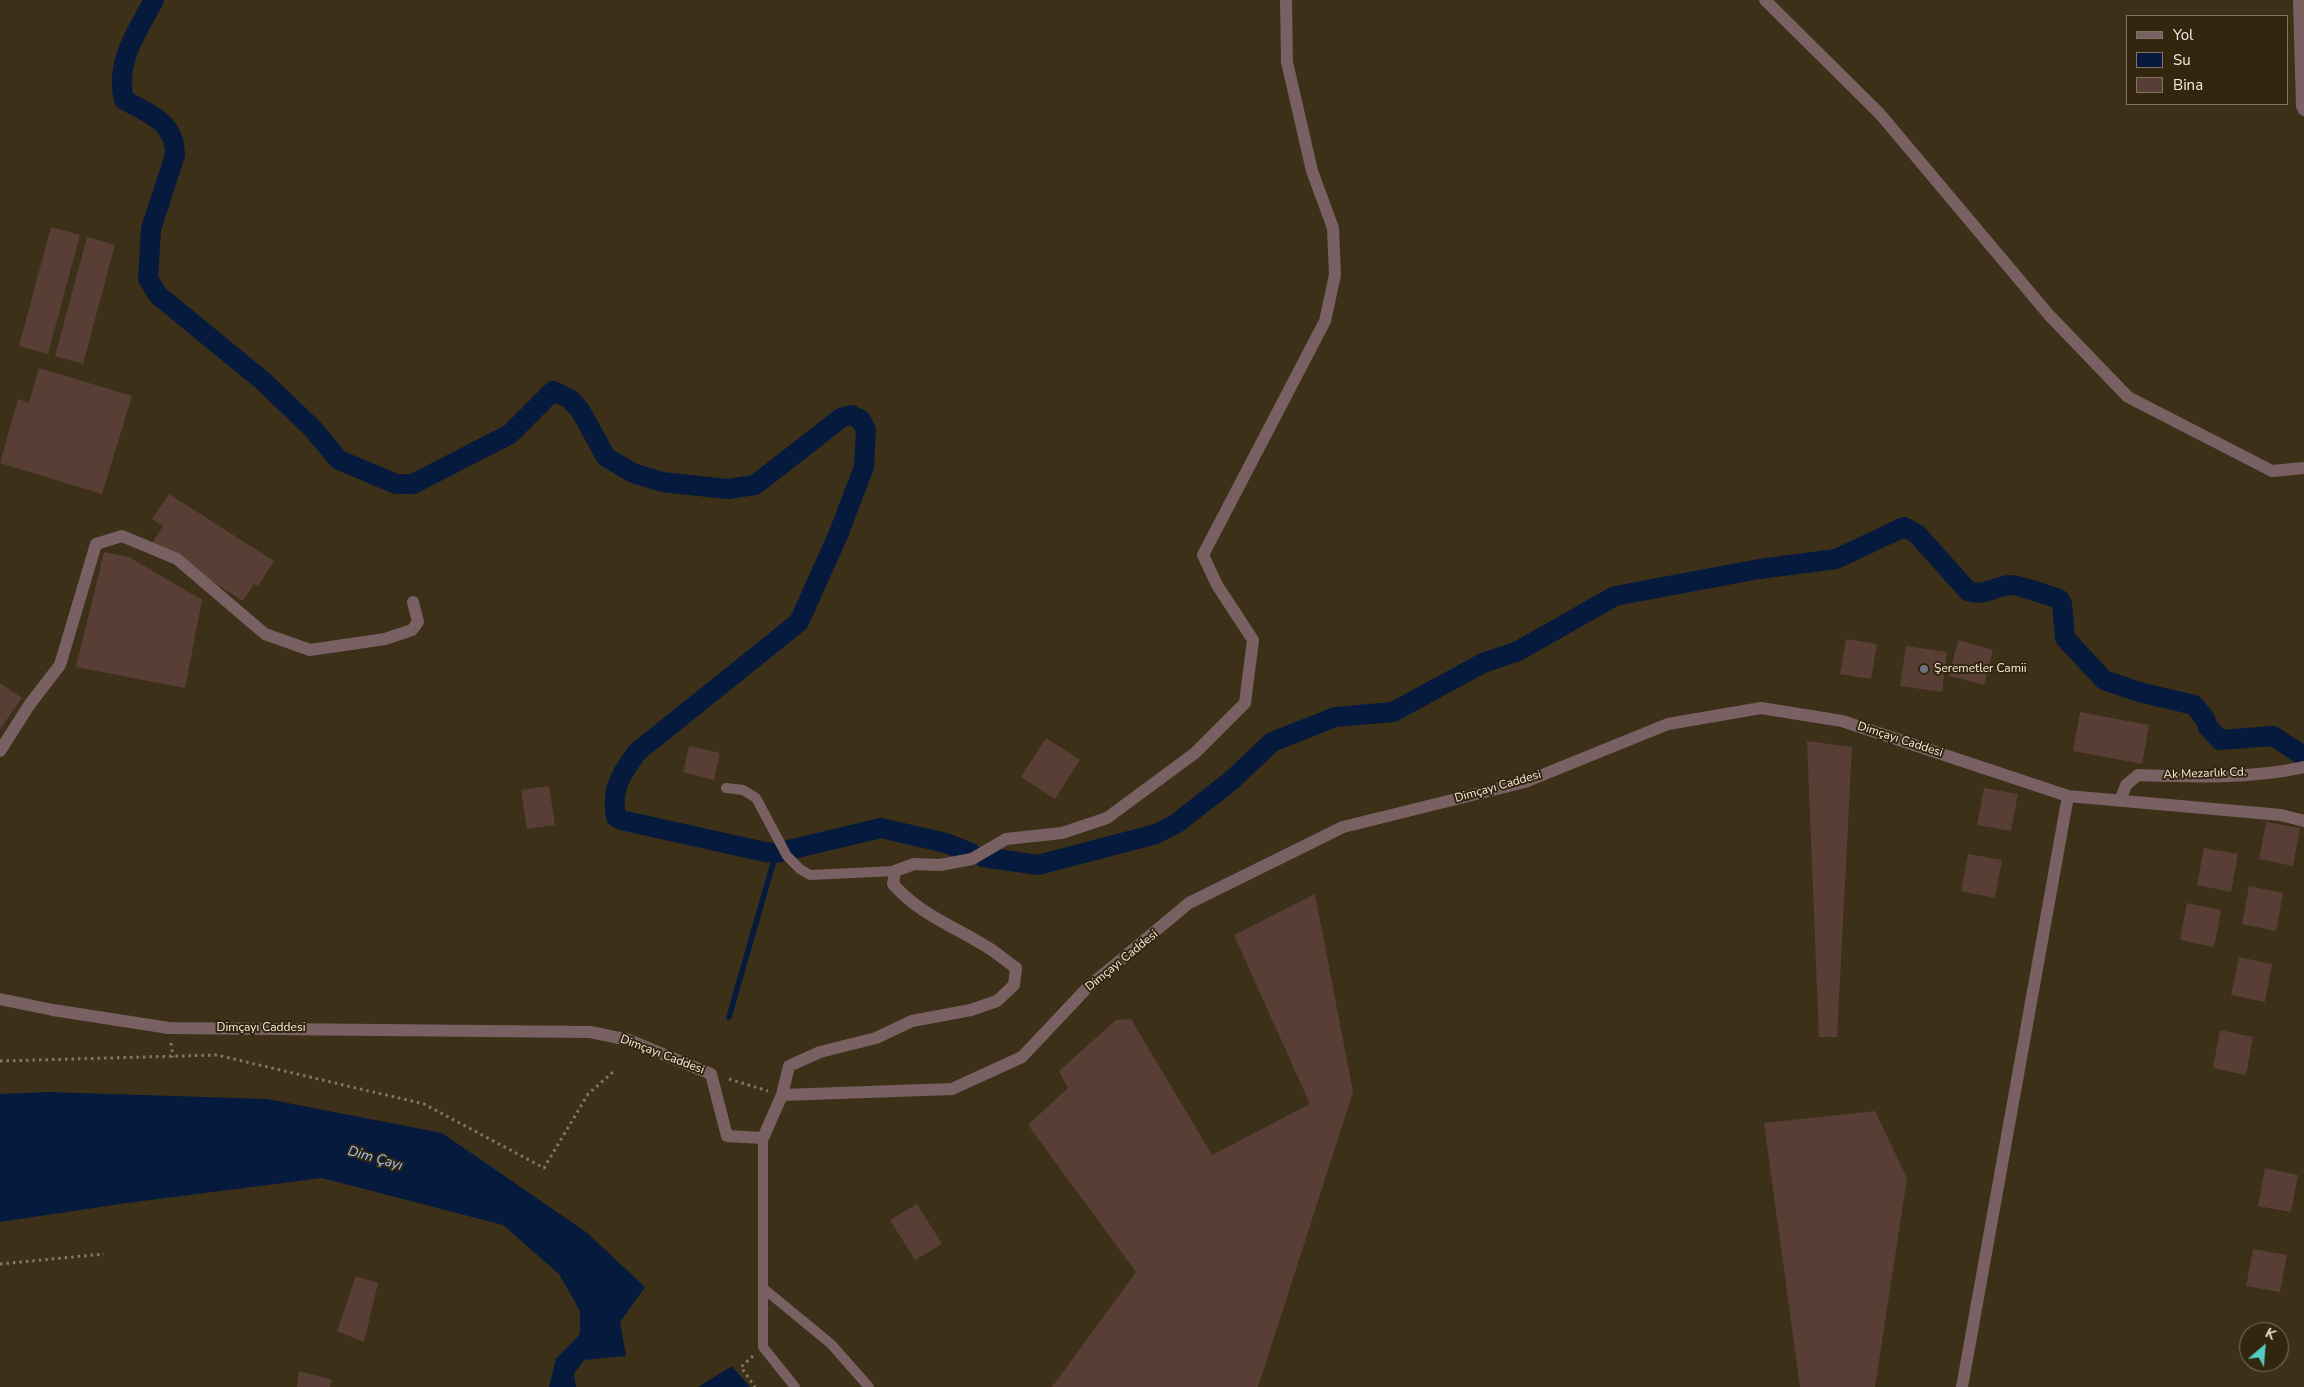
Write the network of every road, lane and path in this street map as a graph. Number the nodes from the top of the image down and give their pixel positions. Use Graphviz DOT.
graph roads {
  1 [pos="1286,0"];
  2 [pos="1765,0"];
  3 [pos="2300,0"];
  4 [pos="2304,110"];
  5 [pos="2304,468"];
  6 [pos="413,602"];
  7 [pos="0,751"];
  8 [pos="2304,767"];
  9 [pos="726,788"];
  10 [pos="2068,796"];
  11 [pos="2120,801"];
  12 [pos="2304,821"];
  13 [pos="895,871"];
  14 [pos="0,999"];
  15 [pos="0,1061"];
  16 [pos="613,1072"];
  17 [pos="711,1074"];
  18 [pos="782,1095"];
  19 [pos="763,1138"];
  20 [pos="104,1254"];
  21 [pos="0,1264"];
  22 [pos="763,1288"];
  23 [pos="763,1347"];
  24 [pos="755,1387"];
  25 [pos="795,1387"];
  26 [pos="869,1387"];
  27 [pos="1962,1387"];
  1 -- 13 [label="street"];
  2 -- 5 [label="street"];
  3 -- 4 [label="street"];
  6 -- 7 [label="street"];
  8 -- 11 [label="street, Ak Mezarlık Cd."];
  9 -- 13 [label="lane"];
  10 -- 11 [label="street, Dimçayı Caddesi"];
  10 -- 18 [label="street, Dimçayı Caddesi"];
  10 -- 27 [label="street"];
  11 -- 12 [label="street, Dimçayı Caddesi"];
  13 -- 18 [label="street"];
  14 -- 17 [label="street, Dimçayı Caddesi"];
  15 -- 16 [label="path"];
  17 -- 18 [label="path"];
  17 -- 19 [label="street, Dimçayı Caddesi"];
  18 -- 19 [label="street"];
  19 -- 22 [label="lane"];
  20 -- 21 [label="path"];
  22 -- 23 [label="lane"];
  22 -- 26 [label="lane"];
  23 -- 24 [label="path"];
  23 -- 25 [label="lane"];
}
